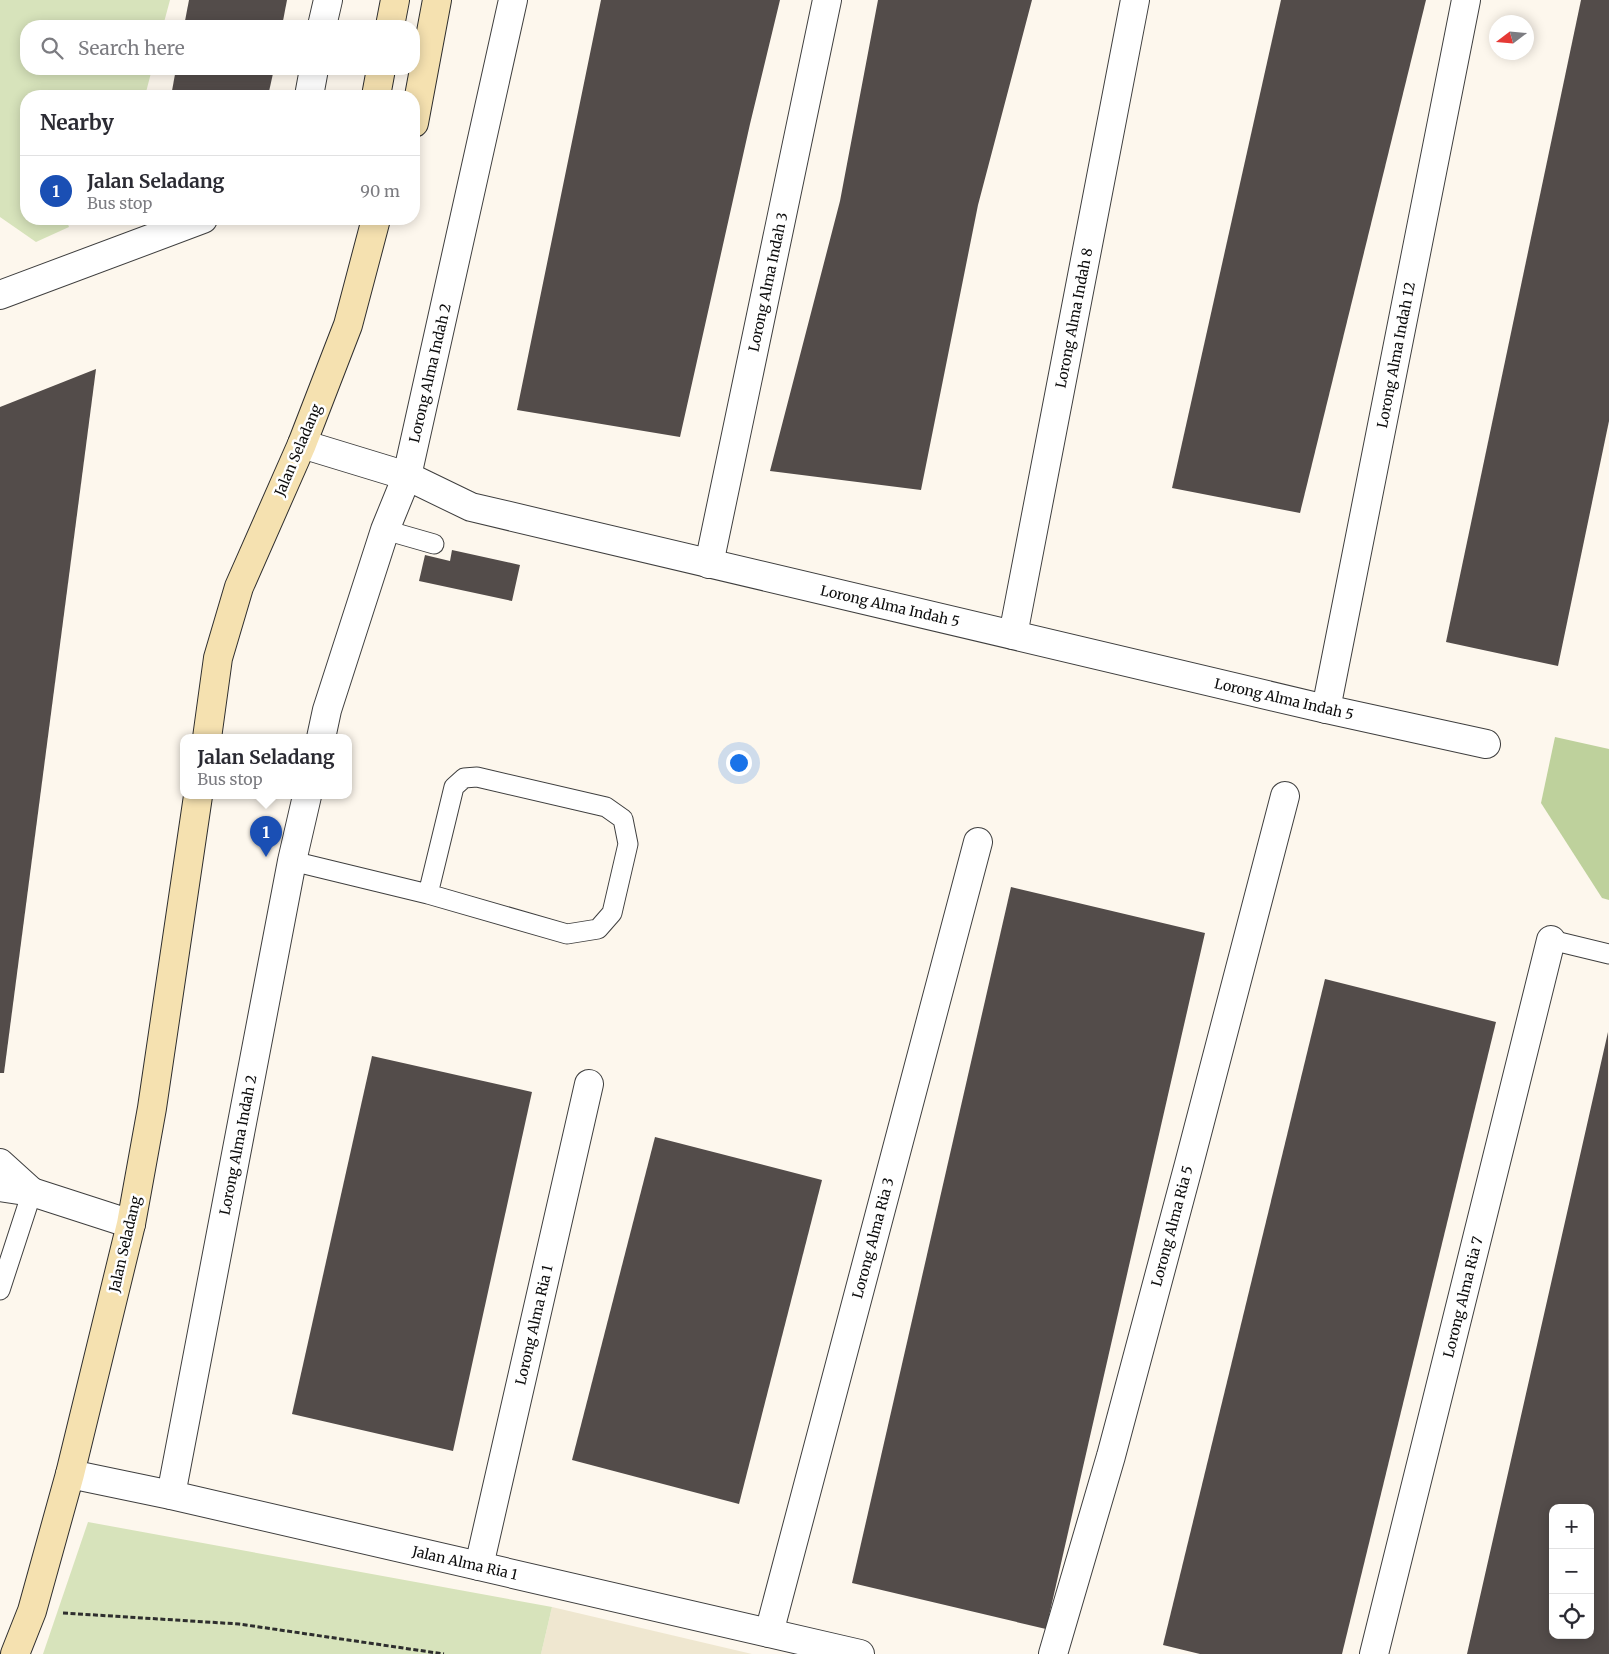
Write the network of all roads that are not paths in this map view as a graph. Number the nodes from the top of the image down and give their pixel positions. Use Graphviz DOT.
graph roads {
  1 [pos="328,0"];
  2 [pos="395,0"];
  3 [pos="437,0"];
  4 [pos="513,0"];
  5 [pos="827,0"];
  6 [pos="1135,0"];
  7 [pos="1466,0"];
  8 [pos="323,20"];
  9 [pos="391,20"];
  10 [pos="313,75"];
  11 [pos="380,75"];
  12 [pos="310,90"];
  13 [pos="377,90"];
  14 [pos="420,91"];
  15 [pos="187,225"];
  16 [pos="374,225"];
  17 [pos="0,294"];
  18 [pos="302,444"];
  19 [pos="407,476"];
  20 [pos="385,530"];
  21 [pos="434,544"];
  22 [pos="709,564"];
  23 [pos="1013,635"];
  24 [pos="1326,709"];
  25 [pos="207,734"];
  26 [pos="322,734"];
  27 [pos="1486,744"];
  28 [pos="1285,796"];
  29 [pos="198,799"];
  30 [pos="306,799"];
  31 [pos="978,842"];
  32 [pos="292,861"];
  33 [pos="428,894"];
  34 [pos="1551,940"];
  35 [pos="1609,954"];
  36 [pos="589,1084"];
  37 [pos="0,1163"];
  38 [pos="0,1187"];
  39 [pos="32,1192"];
  40 [pos="131,1224"];
  41 [pos="0,1290"];
  42 [pos="70,1474"];
  43 [pos="171,1495"];
  44 [pos="479,1566"];
  45 [pos="769,1633"];
  46 [pos="15,1654"];
  47 [pos="860,1654"];
  48 [pos="1053,1654"];
  49 [pos="1374,1654"];
  1 -- 8 [label="street"];
  2 -- 9 [label="street"];
  3 -- 14 [label="street"];
  4 -- 19 [label="street, Lorong Alma Indah 2"];
  5 -- 22 [label="street, Lorong Alma Indah 3"];
  6 -- 23 [label="street, Lorong Alma Indah 8"];
  7 -- 24 [label="street, Lorong Alma Indah 12"];
  10 -- 12 [label="street"];
  11 -- 13 [label="street"];
  15 -- 17 [label="street"];
  16 -- 18 [label="street, Jalan Seladang"];
  18 -- 19 [label="street, Lorong Alma Indah 5"];
  18 -- 25 [label="street, Jalan Seladang"];
  19 -- 20 [label="street, Lorong Alma Indah 2"];
  19 -- 22 [label="street, Lorong Alma Indah 5"];
  20 -- 21 [label="lane"];
  20 -- 26 [label="street, Lorong Alma Indah 2"];
  22 -- 23 [label="street, Lorong Alma Indah 5"];
  23 -- 24 [label="street, Lorong Alma Indah 5"];
  24 -- 27 [label="street, Lorong Alma Indah 5"];
  28 -- 48 [label="street, Lorong Alma Ria 5"];
  29 -- 40 [label="street, Jalan Seladang"];
  30 -- 32 [label="street, Lorong Alma Indah 2"];
  31 -- 45 [label="street, Lorong Alma Ria 3"];
  32 -- 33 [label="lane"];
  32 -- 43 [label="street, Lorong Alma Indah 2"];
  33 -- 33 [label="lane"];
  34 -- 35 [label="lane"];
  34 -- 49 [label="street, Lorong Alma Ria 7"];
  36 -- 44 [label="street, Lorong Alma Ria 1"];
  37 -- 39 [label="street"];
  38 -- 39 [label="street"];
  39 -- 40 [label="street"];
  39 -- 41 [label="lane"];
  40 -- 42 [label="street, Jalan Seladang"];
  42 -- 43 [label="street, Jalan Alma Ria 1"];
  42 -- 46 [label="street, Jalan Seladang"];
  43 -- 44 [label="street, Jalan Alma Ria 1"];
  44 -- 45 [label="street, Jalan Alma Ria 1"];
  45 -- 47 [label="street, Jalan Alma Ria 1"];
}
